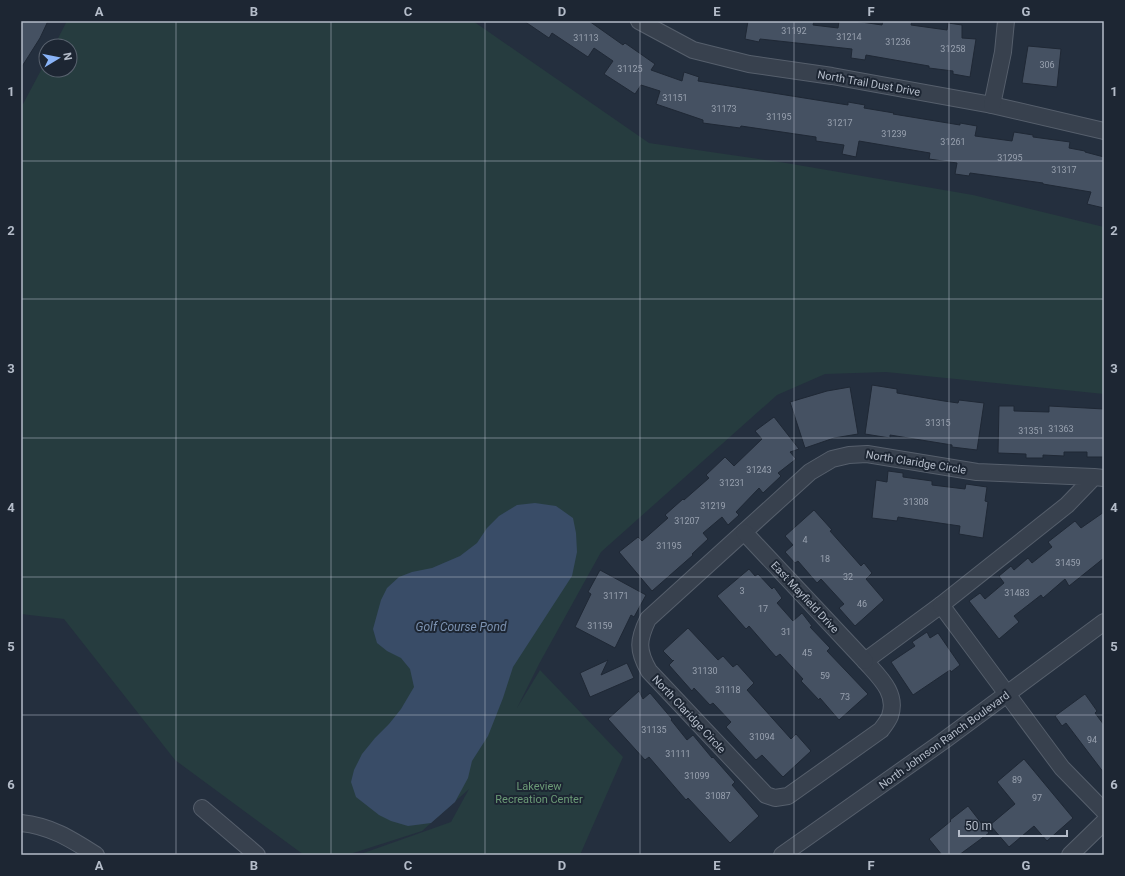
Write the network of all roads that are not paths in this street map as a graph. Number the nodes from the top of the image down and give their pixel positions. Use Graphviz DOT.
graph roads {
  1 [pos="639,21"];
  2 [pos="1006,21"];
  3 [pos="992,105"];
  4 [pos="1104,131"];
  5 [pos="1099,478"];
  6 [pos="744,532"];
  7 [pos="941,604"];
  8 [pos="1104,622"];
  9 [pos="865,661"];
  10 [pos="1008,694"];
  11 [pos="202,808"];
  12 [pos="1104,811"];
  13 [pos="1104,822"];
  14 [pos="21,823"];
  15 [pos="96,855"];
  16 [pos="257,855"];
  17 [pos="782,855"];
  18 [pos="1070,855"];
  1 -- 3 [label="street, North Trail Dust Drive"];
  2 -- 3 [label="street"];
  3 -- 4 [label="street, North Trail Dust Drive"];
  5 -- 6 [label="street, North Claridge Circle"];
  5 -- 7 [label="street, North Claridge Circle"];
  6 -- 9 [label="street, East Mayfield Drive"];
  6 -- 9 [label="street, North Claridge Circle"];
  7 -- 9 [label="street, North Claridge Circle"];
  7 -- 10 [label="street"];
  8 -- 10 [label="street, North Johnson Ranch Boulevard"];
  10 -- 12 [label="street"];
  10 -- 17 [label="street, North Johnson Ranch Boulevard"];
  11 -- 16 [label="street"];
  13 -- 18 [label="street"];
  14 -- 15 [label="street"];
}
